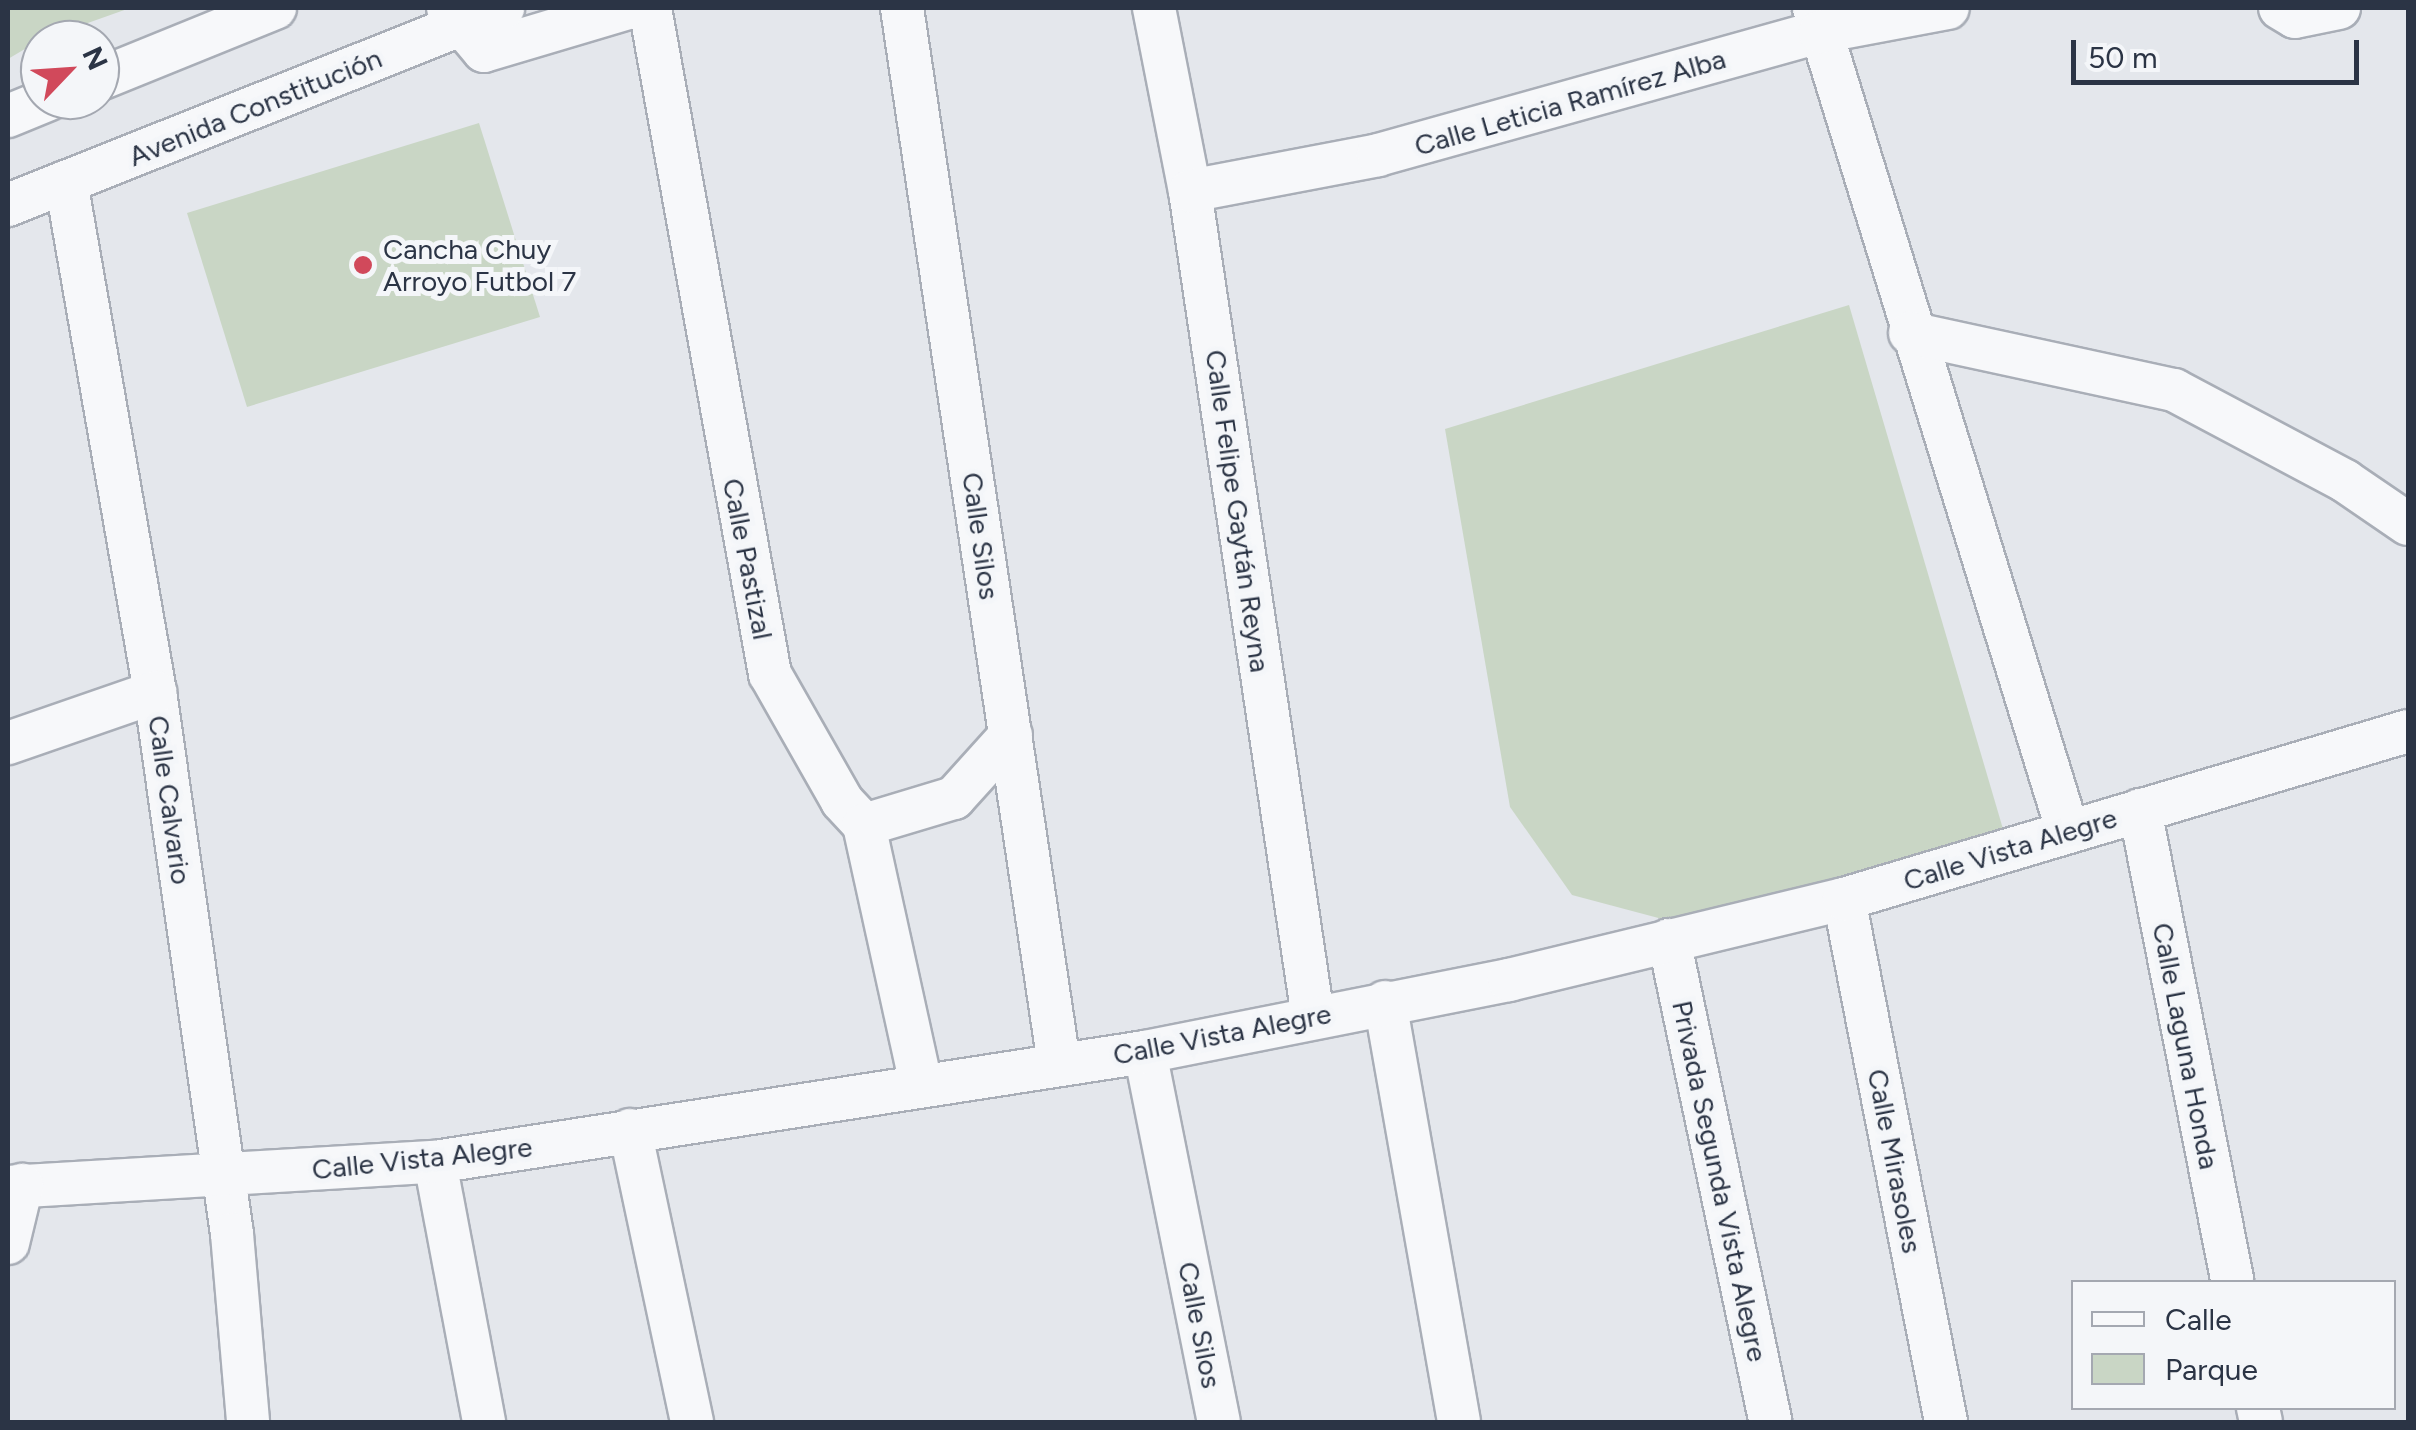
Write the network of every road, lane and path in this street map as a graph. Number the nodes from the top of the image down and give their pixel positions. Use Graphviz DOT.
graph roads {
  1 [pos="275,8"];
  2 [pos="503,8"];
  3 [pos="628,8"];
  4 [pos="650,8"];
  5 [pos="902,8"];
  6 [pos="1154,8"];
  7 [pos="1948,8"];
  8 [pos="2280,8"];
  9 [pos="2339,8"];
  10 [pos="453,17"];
  11 [pos="1817,20"];
  12 [pos="120,71"];
  13 [pos="66,182"];
  14 [pos="1190,192"];
  15 [pos="8,205"];
  16 [pos="1910,333"];
  17 [pos="2408,524"];
  18 [pos="155,692"];
  19 [pos="2408,731"];
  20 [pos="1011,736"];
  21 [pos="8,743"];
  22 [pos="2140,810"];
  23 [pos="864,825"];
  24 [pos="2068,832"];
  25 [pos="1844,899"];
  26 [pos="1669,940"];
  27 [pos="1385,1002"];
  28 [pos="1313,1017"];
  29 [pos="1145,1052"];
  30 [pos="1059,1064"];
  31 [pos="921,1084"];
  32 [pos="630,1130"];
  33 [pos="435,1162"];
  34 [pos="222,1177"];
  35 [pos="15,1186"];
  36 [pos="8,1243"];
  37 [pos="2233,1280"];
  38 [pos="240,1414"];
  39 [pos="484,1422"];
  40 [pos="692,1422"];
  41 [pos="1220,1422"];
  42 [pos="1458,1422"];
  43 [pos="1771,1422"];
  44 [pos="1946,1422"];
  1 -- 12 [label="street"];
  2 -- 10 [label="street, Avenida Constitución"];
  3 -- 10 [label="street"];
  4 -- 23 [label="street, Calle Pastizal"];
  5 -- 20 [label="street, Calle Silos"];
  6 -- 14 [label="street, Calle Felipe Gaytán Reyna"];
  7 -- 11 [label="street, Calle Leticia Ramírez Alba"];
  8 -- 9 [label="street"];
  10 -- 13 [label="street, Avenida Constitución"];
  11 -- 14 [label="street, Calle Leticia Ramírez Alba"];
  11 -- 16 [label="street"];
  13 -- 15 [label="street, Avenida Constitución"];
  13 -- 18 [label="street, Calle Calvario"];
  14 -- 28 [label="street, Calle Felipe Gaytán Reyna"];
  16 -- 17 [label="street"];
  16 -- 24 [label="street"];
  18 -- 21 [label="street"];
  18 -- 34 [label="street, Calle Calvario"];
  19 -- 22 [label="street, Calle Vista Alegre"];
  20 -- 23 [label="street"];
  20 -- 30 [label="street, Calle Silos"];
  22 -- 24 [label="street, Calle Vista Alegre"];
  22 -- 37 [label="street, Calle Laguna Honda"];
  23 -- 31 [label="street, Calle Pastizal"];
  24 -- 25 [label="street, Calle Vista Alegre"];
  25 -- 26 [label="street, Calle Vista Alegre"];
  25 -- 44 [label="street, Calle Mirasoles"];
  26 -- 27 [label="street, Calle Vista Alegre"];
  26 -- 43 [label="street, Privada Segunda Vista Alegre"];
  27 -- 28 [label="street, Calle Vista Alegre"];
  27 -- 42 [label="street"];
  28 -- 29 [label="street, Calle Vista Alegre"];
  29 -- 30 [label="street, Calle Vista Alegre"];
  29 -- 41 [label="street, Calle Silos"];
  30 -- 31 [label="street, Calle Vista Alegre"];
  31 -- 32 [label="street, Calle Vista Alegre"];
  32 -- 33 [label="street, Calle Vista Alegre"];
  32 -- 40 [label="street"];
  33 -- 34 [label="street, Calle Vista Alegre"];
  33 -- 39 [label="street"];
  34 -- 35 [label="street, Calle Vista Alegre"];
  34 -- 38 [label="street, Calle Calvario"];
  35 -- 36 [label="street"];
}
